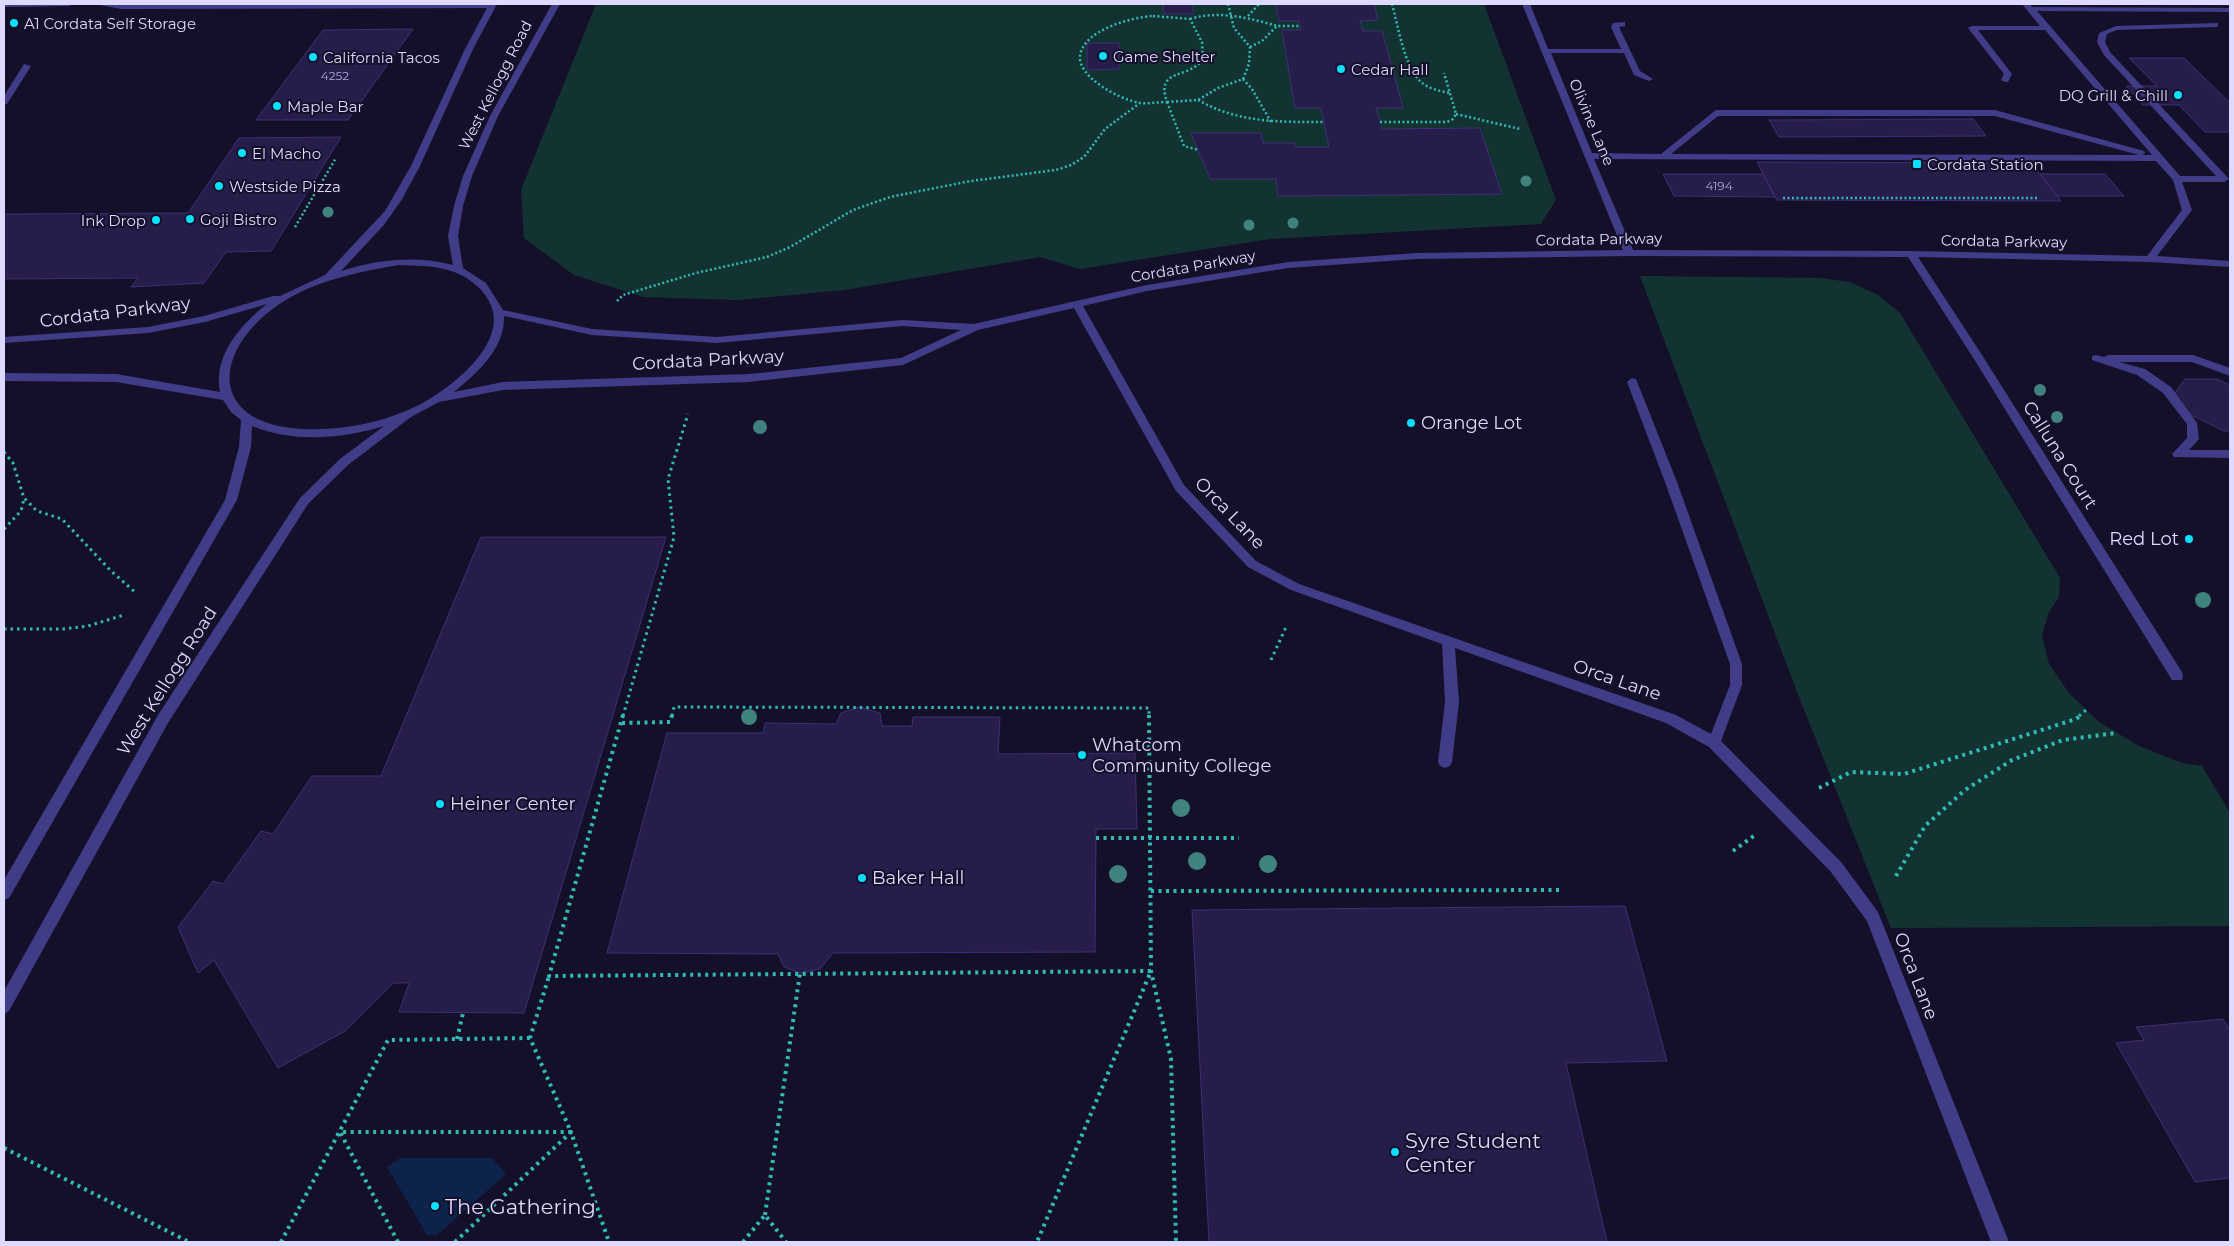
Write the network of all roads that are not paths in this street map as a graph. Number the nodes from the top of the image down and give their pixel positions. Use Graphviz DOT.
graph roads {
  1 [pos="69,4"];
  2 [pos="99,4"];
  3 [pos="556,4"];
  4 [pos="1526,4"];
  5 [pos="4,5"];
  6 [pos="492,5"];
  7 [pos="2028,6"];
  8 [pos="2198,9"];
  9 [pos="2230,10"];
  10 [pos="1622,24"];
  11 [pos="2047,28"];
  12 [pos="1546,51"];
  13 [pos="1626,51"];
  14 [pos="26,66"];
  15 [pos="1649,79"];
  16 [pos="2005,80"];
  17 [pos="4,102"];
  18 [pos="1590,156"];
  19 [pos="1663,156"];
  20 [pos="2158,158"];
  21 [pos="2177,179"];
  22 [pos="1629,253"];
  23 [pos="1911,254"];
  24 [pos="2150,259"];
  25 [pos="2230,264"];
  26 [pos="458,269"];
  27 [pos="330,276"];
  28 [pos="287,295"];
  29 [pos="1077,304"];
  30 [pos="498,312"];
  31 [pos="974,327"];
  32 [pos="4,340"];
  33 [pos="2230,372"];
  34 [pos="4,377"];
  35 [pos="1632,382"];
  36 [pos="227,397"];
  37 [pos="437,399"];
  38 [pos="409,413"];
  39 [pos="247,418"];
  40 [pos="2230,454"];
  41 [pos="1448,641"];
  42 [pos="2177,676"];
  43 [pos="1714,743"];
  44 [pos="1445,762"];
  45 [pos="4,893"];
  46 [pos="4,1006"];
  47 [pos="2000,1242"];
  1 -- 5 [label="street"];
  2 -- 6 [label="street"];
  3 -- 26 [label="street, West Kellogg Road"];
  4 -- 12 [label="street, Olivine Lane"];
  6 -- 27 [label="street"];
  7 -- 8 [label="street"];
  7 -- 11 [label="street"];
  8 -- 9 [label="street"];
  8 -- 21 [label="street"];
  10 -- 13 [label="street"];
  11 -- 16 [label="street"];
  11 -- 20 [label="street"];
  12 -- 13 [label="street"];
  12 -- 18 [label="street, Olivine Lane"];
  13 -- 15 [label="street"];
  14 -- 17 [label="street"];
  18 -- 19 [label="street"];
  18 -- 22 [label="street, Olivine Lane"];
  19 -- 20 [label="street"];
  19 -- 20 [label="street"];
  20 -- 21 [label="street"];
  21 -- 24 [label="street"];
  22 -- 23 [label="street, Cordata Parkway"];
  22 -- 29 [label="street, Cordata Parkway"];
  23 -- 24 [label="street, Cordata Parkway"];
  23 -- 42 [label="street, Calluna Court"];
  24 -- 25 [label="street, Cordata Parkway"];
  26 -- 27 [label="street"];
  26 -- 30 [label="street"];
  27 -- 28 [label="street"];
  28 -- 32 [label="street, Cordata Parkway"];
  28 -- 36 [label="street"];
  29 -- 31 [label="street, Cordata Parkway"];
  29 -- 41 [label="street, Orca Lane"];
  30 -- 31 [label="street, Cordata Parkway"];
  30 -- 37 [label="street"];
  31 -- 37 [label="street, Cordata Parkway"];
  33 -- 40 [label="street"];
  34 -- 36 [label="street"];
  35 -- 43 [label="street"];
  36 -- 39 [label="street"];
  37 -- 38 [label="street"];
  38 -- 39 [label="street"];
  38 -- 46 [label="street, West Kellogg Road"];
  39 -- 45 [label="street, West Kellogg Road"];
  41 -- 43 [label="street, Orca Lane"];
  41 -- 44 [label="street"];
  43 -- 47 [label="street, Orca Lane"];
}
